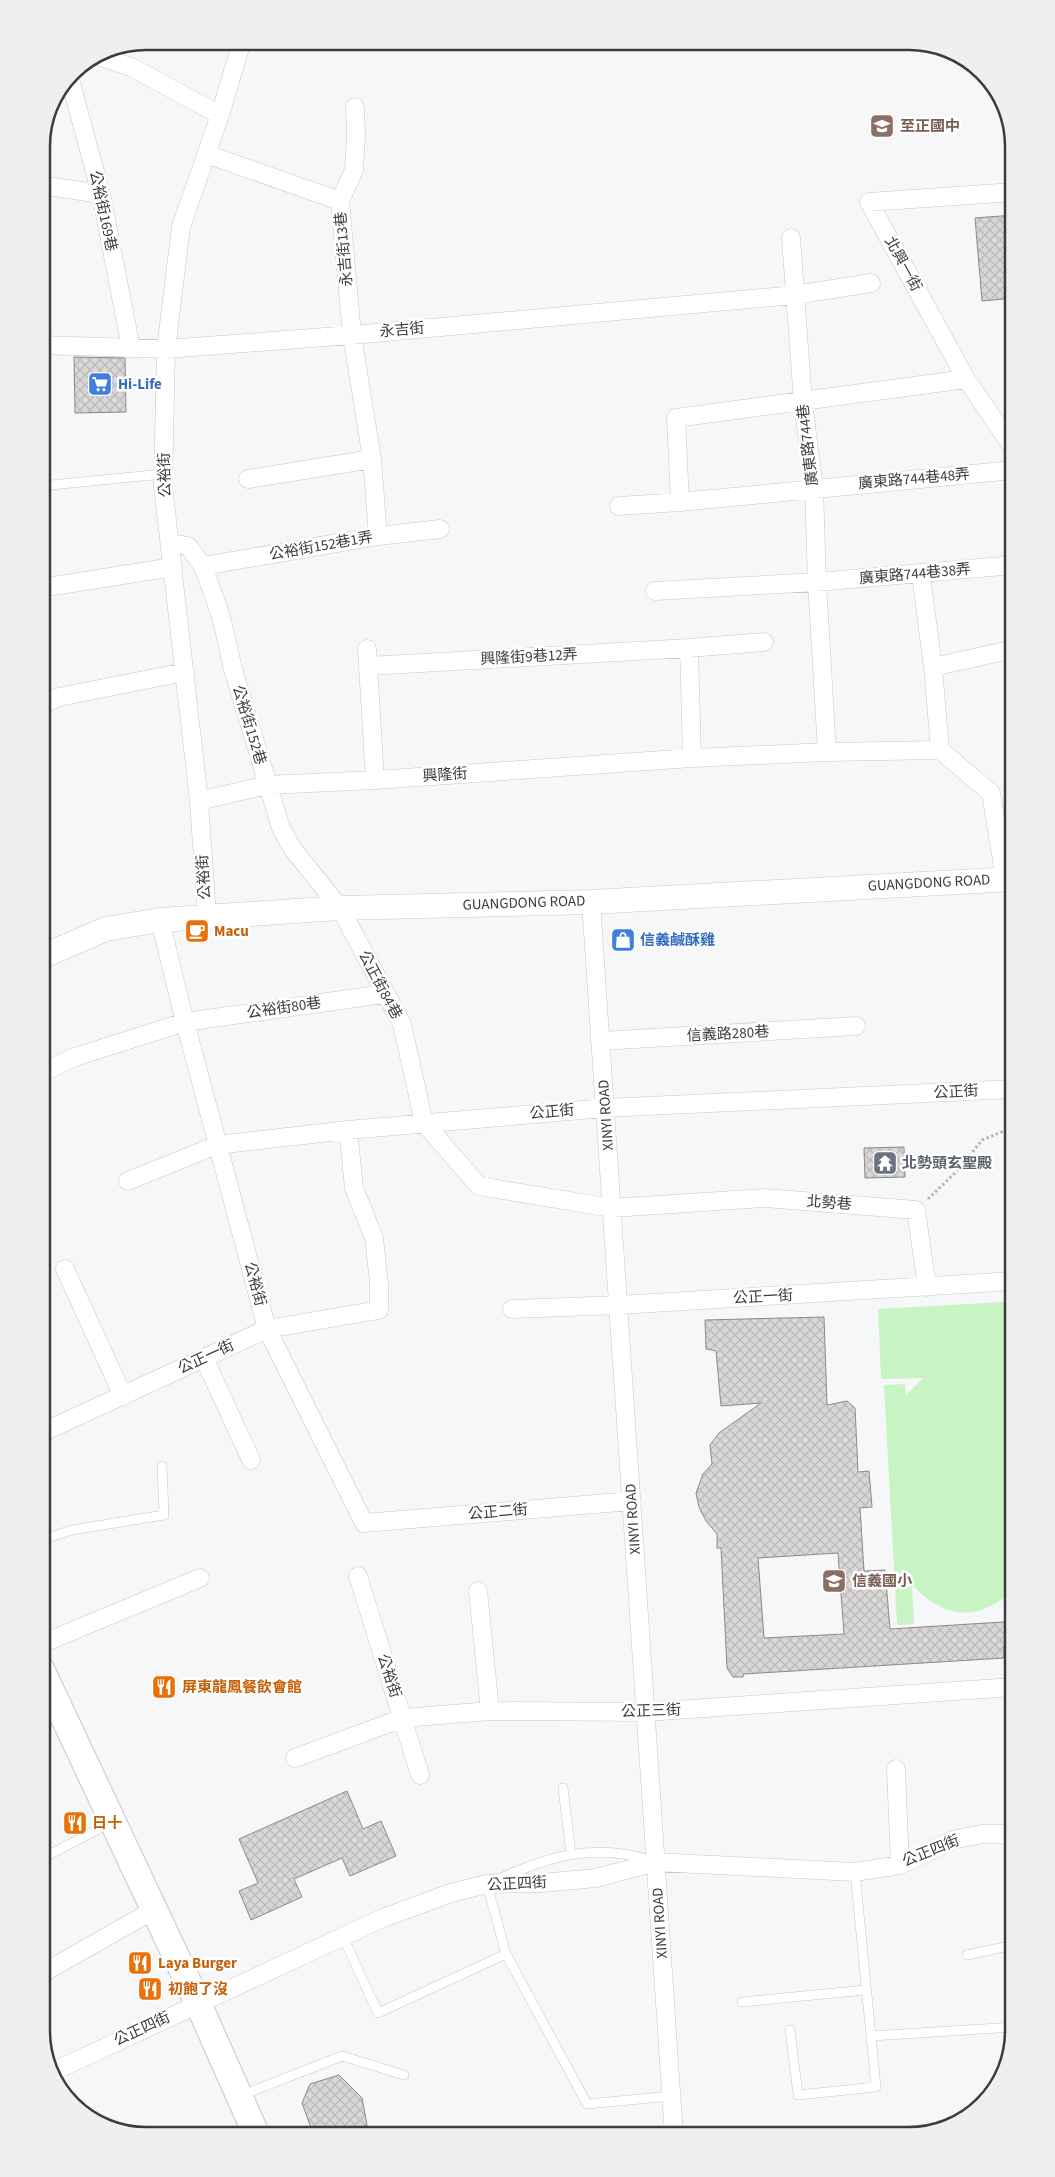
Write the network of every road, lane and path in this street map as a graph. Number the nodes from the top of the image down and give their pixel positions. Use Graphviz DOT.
graph roads {
  1 [pos="239,50"];
  2 [pos="107,58"];
  3 [pos="72,86"];
  4 [pos="355,107"];
  5 [pos="220,115"];
  6 [pos="206,154"];
  7 [pos="50,186"];
  8 [pos="1005,193"];
  9 [pos="101,194"];
  10 [pos="340,201"];
  11 [pos="791,238"];
  12 [pos="871,282"];
  13 [pos="795,296"];
  14 [pos="352,335"];
  15 [pos="50,345"];
  16 [pos="131,348"];
  17 [pos="166,349"];
  18 [pos="966,378"];
  19 [pos="803,402"];
  20 [pos="1005,436"];
  21 [pos="372,459"];
  22 [pos="1005,471"];
  23 [pos="164,474"];
  24 [pos="248,479"];
  25 [pos="50,485"];
  26 [pos="814,488"];
  27 [pos="680,502"];
  28 [pos="619,506"];
  29 [pos="440,529"];
  30 [pos="378,536"];
  31 [pos="171,543"];
  32 [pos="203,566"];
  33 [pos="1005,566"];
  34 [pos="173,567"];
  35 [pos="921,575"];
  36 [pos="817,582"];
  37 [pos="50,587"];
  38 [pos="655,591"];
  39 [pos="764,642"];
  40 [pos="366,648"];
  41 [pos="689,648"];
  42 [pos="1005,652"];
  43 [pos="368,666"];
  44 [pos="933,667"];
  45 [pos="184,672"];
  46 [pos="50,701"];
  47 [pos="940,750"];
  48 [pos="827,752"];
  49 [pos="692,758"];
  50 [pos="375,780"];
  51 [pos="268,785"];
  52 [pos="200,801"];
  53 [pos="1005,860"];
  54 [pos="1005,879"];
  55 [pos="591,902"];
  56 [pos="340,908"];
  57 [pos="207,916"];
  58 [pos="160,920"];
  59 [pos="50,953"];
  60 [pos="384,994"];
  61 [pos="185,1022"];
  62 [pos="856,1026"];
  63 [pos="600,1041"];
  64 [pos="50,1069"];
  65 [pos="1005,1089"];
  66 [pos="605,1108"];
  67 [pos="424,1123"];
  68 [pos="348,1130"];
  69 [pos="1005,1131"];
  70 [pos="217,1145"];
  71 [pos="128,1181"];
  72 [pos="612,1208"];
  73 [pos="916,1210"];
  74 [pos="64,1269"];
  75 [pos="1005,1282"];
  76 [pos="927,1287"];
  77 [pos="619,1305"];
  78 [pos="512,1309"];
  79 [pos="267,1328"];
  80 [pos="204,1358"];
  81 [pos="123,1396"];
  82 [pos="50,1429"];
  83 [pos="252,1460"];
  84 [pos="162,1466"];
  85 [pos="632,1501"];
  86 [pos="364,1523"];
  87 [pos="50,1537"];
  88 [pos="358,1576"];
  89 [pos="200,1578"];
  90 [pos="478,1590"];
  91 [pos="50,1640"];
  92 [pos="1005,1688"];
  93 [pos="50,1708"];
  94 [pos="490,1711"];
  95 [pos="646,1712"];
  96 [pos="403,1718"];
  97 [pos="295,1758"];
  98 [pos="896,1769"];
  99 [pos="420,1775"];
  100 [pos="563,1788"];
  101 [pos="112,1822"];
  102 [pos="1005,1834"];
  103 [pos="50,1854"];
  104 [pos="571,1854"];
  105 [pos="656,1862"];
  106 [pos="900,1865"];
  107 [pos="855,1872"];
  108 [pos="487,1884"];
  109 [pos="154,1910"];
  110 [pos="343,1937"];
  111 [pos="1005,1948"];
  112 [pos="506,1954"];
  113 [pos="967,1955"];
  114 [pos="50,1969"];
  115 [pos="866,1990"];
  116 [pos="742,2002"];
  117 [pos="198,2003"];
  118 [pos="1005,2028"];
  119 [pos="790,2030"];
  120 [pos="870,2036"];
  121 [pos="58,2069"];
  122 [pos="404,2075"];
  123 [pos="239,2096"];
  124 [pos="672,2096"];
  125 [pos="253,2127"];
  126 [pos="674,2127"];
  1 -- 5 [label="street, 公裕街"];
  2 -- 5 [label="street"];
  3 -- 9 [label="street, 公裕街169巷"];
  4 -- 10 [label="street, 永吉街13巷"];
  5 -- 6 [label="street, 公裕街"];
  6 -- 10 [label="street"];
  6 -- 17 [label="street, 公裕街"];
  7 -- 9 [label="street"];
  8 -- 18 [label="street, 北興一街"];
  9 -- 16 [label="street, 公裕街169巷"];
  10 -- 14 [label="street, 永吉街13巷"];
  11 -- 13 [label="street, 廣東路744巷"];
  12 -- 13 [label="street"];
  13 -- 14 [label="street, 永吉街"];
  13 -- 19 [label="street, 廣東路744巷"];
  14 -- 17 [label="street, 永吉街"];
  14 -- 21 [label="street, 永吉街13巷"];
  15 -- 16 [label="street, 永吉街"];
  16 -- 17 [label="street, 永吉街"];
  17 -- 23 [label="street, 公裕街"];
  18 -- 19 [label="street"];
  18 -- 20 [label="street, 北興一街"];
  19 -- 26 [label="street, 廣東路744巷"];
  19 -- 27 [label="street"];
  21 -- 24 [label="street"];
  21 -- 30 [label="street, 永吉街13巷"];
  22 -- 26 [label="street, 廣東路744巷48弄"];
  23 -- 25 [label="lane"];
  23 -- 31 [label="street, 公裕街"];
  26 -- 27 [label="street, 廣東路744巷48弄"];
  26 -- 36 [label="street, 廣東路744巷"];
  27 -- 28 [label="street, 廣東路744巷48弄"];
  29 -- 30 [label="street, 公裕街152巷1弄"];
  30 -- 32 [label="street, 公裕街152巷1弄"];
  31 -- 32 [label="street, 公裕街152巷"];
  31 -- 34 [label="street, 公裕街"];
  32 -- 51 [label="street, 公裕街152巷"];
  33 -- 35 [label="street, 廣東路744巷38弄"];
  34 -- 37 [label="street"];
  34 -- 45 [label="street, 公裕街"];
  35 -- 36 [label="street, 廣東路744巷38弄"];
  35 -- 44 [label="street"];
  36 -- 38 [label="street, 廣東路744巷38弄"];
  36 -- 48 [label="street, 廣東路744巷"];
  39 -- 41 [label="street, 興隆街9巷12弄"];
  40 -- 43 [label="street"];
  41 -- 43 [label="street, 興隆街9巷12弄"];
  41 -- 49 [label="street"];
  42 -- 44 [label="street"];
  43 -- 50 [label="street"];
  44 -- 47 [label="street"];
  45 -- 46 [label="street"];
  45 -- 52 [label="street, 公裕街"];
  47 -- 48 [label="street"];
  47 -- 53 [label="street"];
  48 -- 49 [label="street"];
  49 -- 50 [label="street, 興隆街"];
  50 -- 51 [label="street, 興隆街"];
  51 -- 52 [label="street, 興隆街"];
  51 -- 56 [label="street, 公裕街152巷"];
  52 -- 57 [label="street, 公裕街"];
  54 -- 55 [label="street, GUANGDONG ROAD"];
  55 -- 56 [label="street, GUANGDONG ROAD"];
  55 -- 63 [label="street, XINYI ROAD"];
  56 -- 57 [label="street, GUANGDONG ROAD"];
  56 -- 60 [label="street, 公正街84巷"];
  57 -- 58 [label="street, GUANGDONG ROAD"];
  58 -- 59 [label="street, GUANGDONG ROAD"];
  58 -- 61 [label="street, 公裕街"];
  60 -- 61 [label="street, 公裕街80巷"];
  60 -- 67 [label="street, 公正街84巷"];
  61 -- 64 [label="street, 公裕街80巷"];
  61 -- 70 [label="street, 公裕街"];
  62 -- 63 [label="street, 信義路280巷"];
  63 -- 66 [label="street, XINYI ROAD"];
  65 -- 66 [label="street, 公正街"];
  66 -- 67 [label="street, 公正街"];
  66 -- 72 [label="street, XINYI ROAD"];
  67 -- 68 [label="street, 公正街"];
  67 -- 72 [label="street, 北勢巷"];
  68 -- 70 [label="street, 公正街"];
  68 -- 79 [label="street, 公正一街"];
  69 -- 73 [label="path"];
  70 -- 71 [label="street, 公正街"];
  70 -- 79 [label="street, 公裕街"];
  72 -- 73 [label="street, 北勢巷"];
  72 -- 77 [label="street, XINYI ROAD"];
  73 -- 76 [label="street"];
  74 -- 81 [label="street"];
  75 -- 76 [label="street, 公正一街"];
  76 -- 77 [label="street, 公正一街"];
  77 -- 78 [label="street, 公正一街"];
  77 -- 85 [label="street, XINYI ROAD"];
  79 -- 80 [label="street, 公正一街"];
  79 -- 86 [label="street, 公裕街"];
  80 -- 81 [label="street, 公正一街"];
  80 -- 83 [label="street"];
  81 -- 82 [label="street, 公正一街"];
  84 -- 87 [label="lane"];
  85 -- 86 [label="street, 公正二街"];
  85 -- 95 [label="street, XINYI ROAD"];
  88 -- 96 [label="street, 公裕街"];
  89 -- 91 [label="street"];
  90 -- 94 [label="street"];
  92 -- 95 [label="street, 公正三街"];
  93 -- 101 [label="main road"];
  94 -- 95 [label="street, 公正三街"];
  94 -- 96 [label="street, 公正三街"];
  95 -- 105 [label="street, XINYI ROAD"];
  96 -- 97 [label="street, 公正三街"];
  96 -- 99 [label="street, 公裕街"];
  98 -- 106 [label="street"];
  100 -- 104 [label="lane"];
  101 -- 103 [label="lane"];
  101 -- 109 [label="main road"];
  102 -- 106 [label="street, 公正四街"];
  104 -- 105 [label="lane"];
  104 -- 108 [label="lane"];
  105 -- 107 [label="street, 公正四街"];
  105 -- 108 [label="street, 公正四街"];
  105 -- 124 [label="street, XINYI ROAD"];
  106 -- 107 [label="street, 公正四街"];
  107 -- 115 [label="lane"];
  108 -- 110 [label="street, 公正四街"];
  108 -- 112 [label="lane"];
  109 -- 114 [label="street"];
  109 -- 117 [label="main road"];
  110 -- 112 [label="lane"];
  110 -- 117 [label="street, 公正四街"];
  111 -- 113 [label="lane"];
  112 -- 124 [label="lane"];
  115 -- 116 [label="lane"];
  115 -- 120 [label="lane"];
  117 -- 121 [label="street, 公正四街"];
  117 -- 123 [label="main road"];
  118 -- 120 [label="lane"];
  119 -- 120 [label="lane"];
  122 -- 123 [label="lane"];
  123 -- 125 [label="main road"];
  124 -- 126 [label="street, XINYI ROAD"];
}
